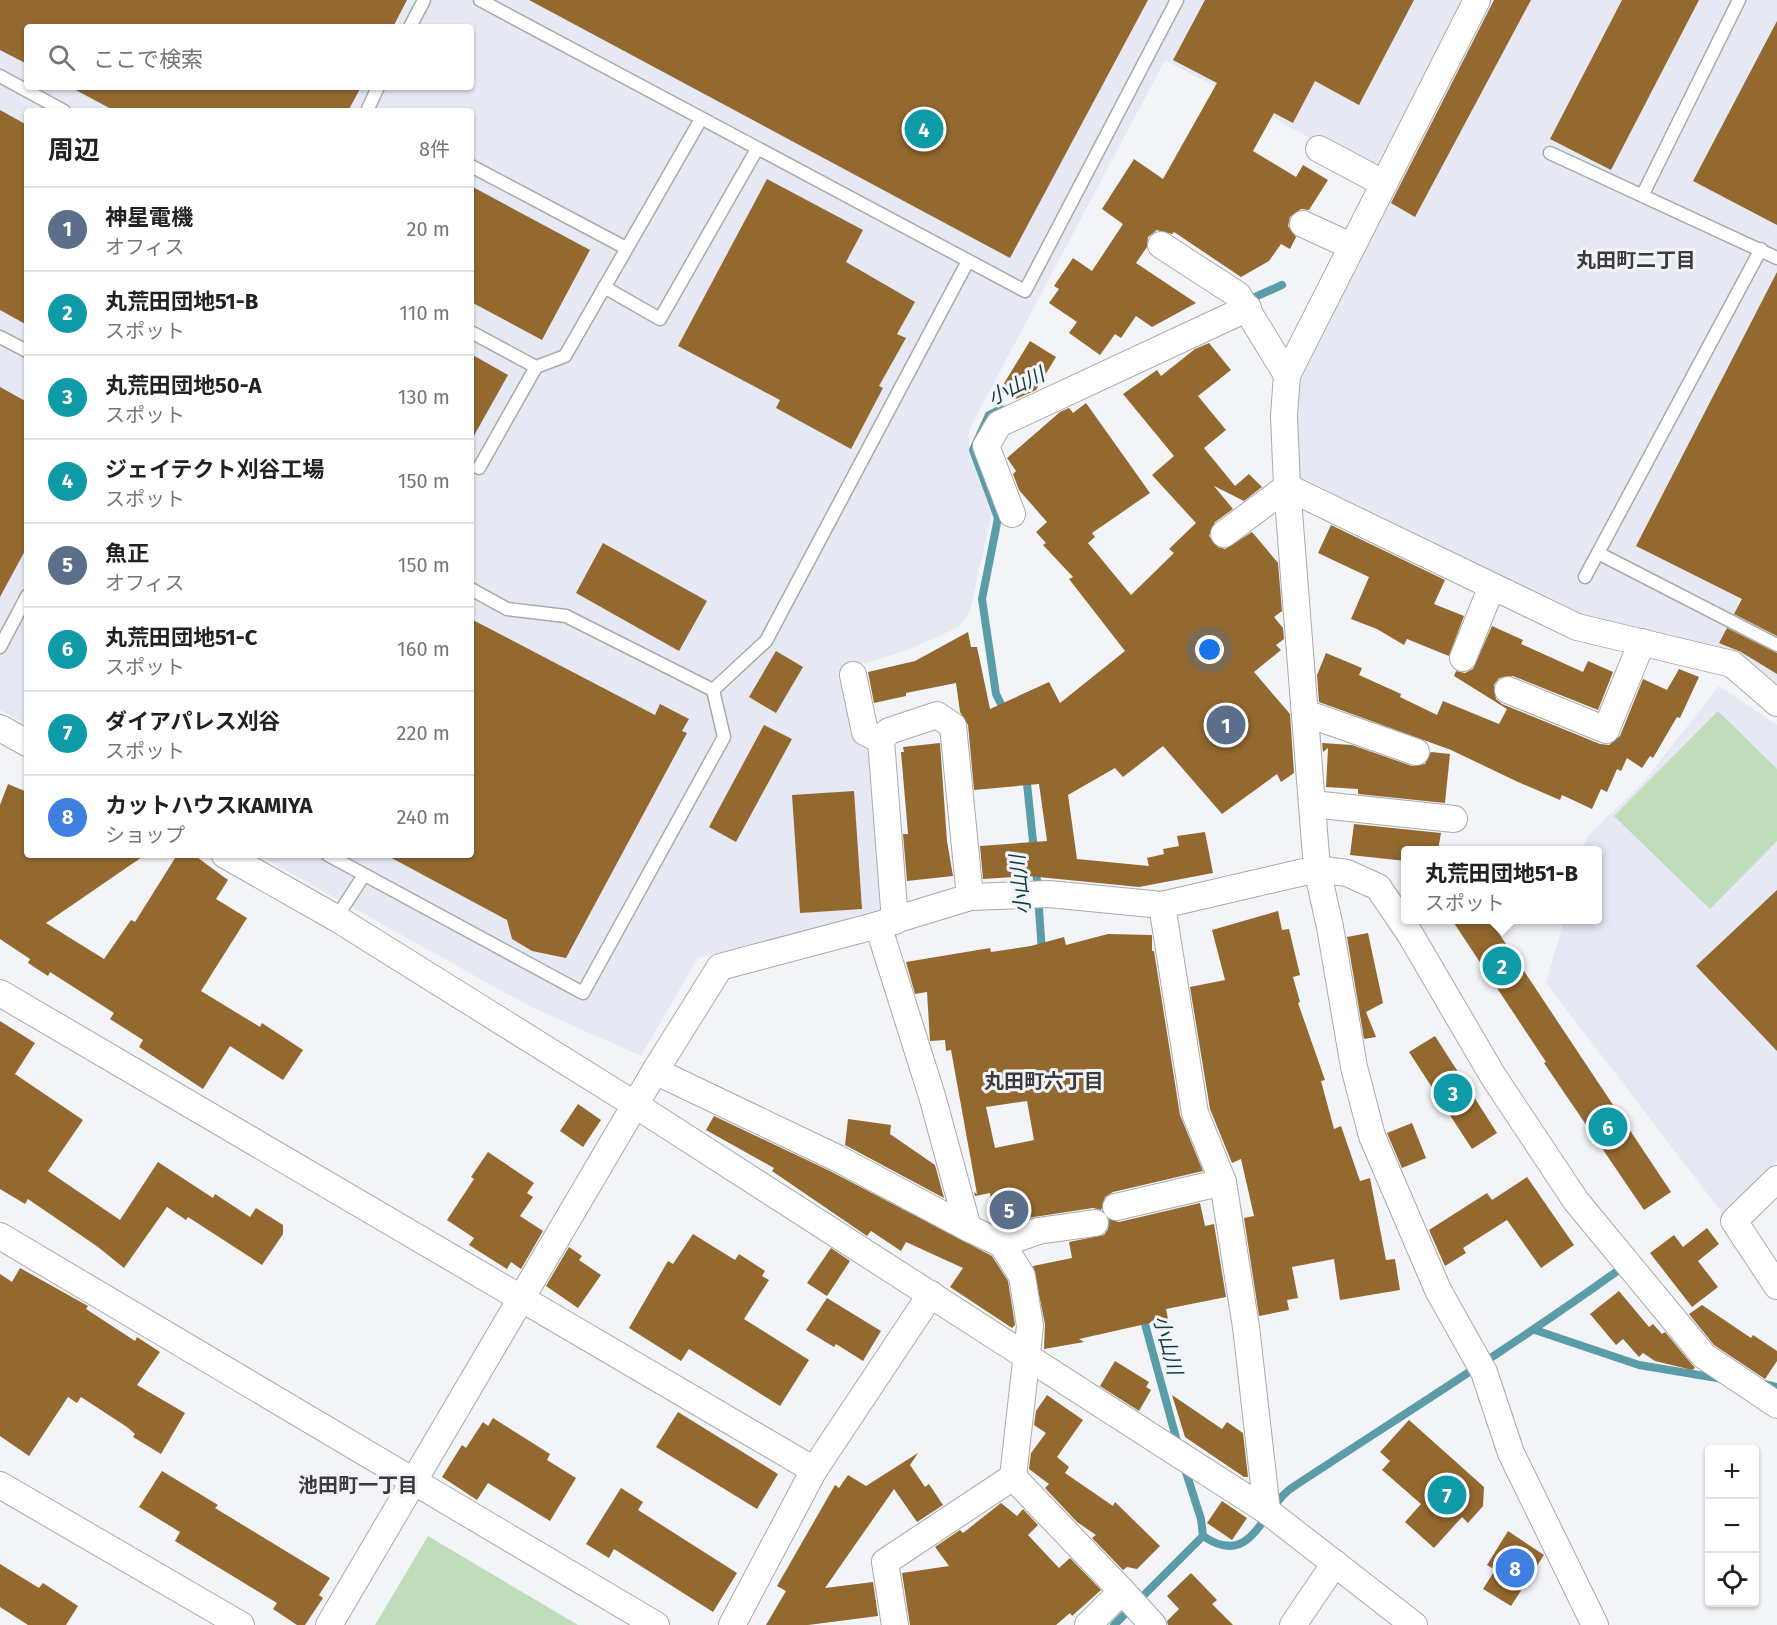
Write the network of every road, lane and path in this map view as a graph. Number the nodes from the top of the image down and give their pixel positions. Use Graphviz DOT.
graph roads {
  1 [pos="424,0"];
  2 [pos="480,0"];
  3 [pos="1177,0"];
  4 [pos="1477,0"];
  5 [pos="1739,0"];
  6 [pos="412,24"];
  7 [pos="0,76"];
  8 [pos="24,89"];
  9 [pos="26,90"];
  10 [pos="377,90"];
  11 [pos="59,108"];
  12 [pos="368,108"];
  13 [pos="701,119"];
  14 [pos="757,149"];
  15 [pos="1319,149"];
  16 [pos="1550,153"];
  17 [pos="474,168"];
  18 [pos="1383,183"];
  19 [pos="1643,194"];
  20 [pos="1303,224"];
  21 [pos="1161,245"];
  22 [pos="1351,246"];
  23 [pos="626,248"];
  24 [pos="1761,249"];
  25 [pos="1777,258"];
  26 [pos="968,261"];
  27 [pos="604,287"];
  28 [pos="1243,302"];
  29 [pos="1180,320"];
  30 [pos="474,334"];
  31 [pos="0,338"];
  32 [pos="24,350"];
  33 [pos="536,367"];
  34 [pos="1287,375"];
  35 [pos="479,468"];
  36 [pos="1287,487"];
  37 [pos="1012,514"];
  38 [pos="1224,534"];
  39 [pos="1598,553"];
  40 [pos="1585,577"];
  41 [pos="1492,586"];
  42 [pos="474,592"];
  43 [pos="24,602"];
  44 [pos="1642,642"];
  45 [pos="1777,645"];
  46 [pos="0,647"];
  47 [pos="1463,658"];
  48 [pos="854,675"];
  49 [pos="713,690"];
  50 [pos="1508,690"];
  51 [pos="1777,703"];
  52 [pos="1305,713"];
  53 [pos="0,728"];
  54 [pos="881,740"];
  55 [pos="24,741"];
  56 [pos="1416,752"];
  57 [pos="1312,804"];
  58 [pos="1454,819"];
  59 [pos="230,858"];
  60 [pos="333,858"];
  61 [pos="1317,869"];
  62 [pos="364,875"];
  63 [pos="970,897"];
  64 [pos="1162,905"];
  65 [pos="336,918"];
  66 [pos="1401,921"];
  67 [pos="887,923"];
  68 [pos="1403,924"];
  69 [pos="0,993"];
  70 [pos="656,1071"];
  71 [pos="637,1106"];
  72 [pos="1777,1179"];
  73 [pos="1223,1182"];
  74 [pos="1116,1207"];
  75 [pos="1095,1223"];
  76 [pos="968,1228"];
  77 [pos="0,1236"];
  78 [pos="1002,1244"];
  79 [pos="1777,1286"];
  80 [pos="931,1294"];
  81 [pos="523,1299"];
  82 [pos="1028,1359"];
  83 [pos="1769,1396"];
  84 [pos="814,1470"];
  85 [pos="1013,1477"];
  86 [pos="414,1481"];
  87 [pos="0,1485"];
  88 [pos="1275,1517"];
  89 [pos="1335,1563"];
  90 [pos="1123,1592"];
  91 [pos="1150,1621"];
  92 [pos="241,1625"];
  93 [pos="329,1625"];
  94 [pos="656,1625"];
  95 [pos="732,1625"];
  96 [pos="895,1625"];
  97 [pos="1088,1625"];
  98 [pos="1293,1625"];
  99 [pos="1414,1625"];
  100 [pos="1595,1625"];
  1 -- 6 [label="lane"];
  2 -- 13 [label="lane"];
  3 -- 26 [label="lane"];
  4 -- 18 [label="street"];
  5 -- 19 [label="lane"];
  7 -- 8 [label="lane"];
  9 -- 11 [label="lane"];
  10 -- 12 [label="lane"];
  13 -- 14 [label="lane"];
  13 -- 23 [label="lane"];
  14 -- 26 [label="lane"];
  14 -- 27 [label="lane"];
  15 -- 18 [label="street"];
  16 -- 19 [label="lane"];
  17 -- 23 [label="lane"];
  18 -- 22 [label="street"];
  19 -- 24 [label="lane"];
  20 -- 22 [label="street"];
  21 -- 28 [label="street"];
  22 -- 34 [label="street"];
  23 -- 27 [label="lane"];
  24 -- 25 [label="lane"];
  24 -- 39 [label="lane"];
  26 -- 49 [label="lane"];
  27 -- 33 [label="lane"];
  28 -- 29 [label="street"];
  28 -- 34 [label="street"];
  28 -- 37 [label="street"];
  30 -- 33 [label="lane"];
  31 -- 32 [label="lane"];
  33 -- 35 [label="lane"];
  34 -- 36 [label="street"];
  36 -- 38 [label="street"];
  36 -- 41 [label="street"];
  36 -- 52 [label="street"];
  39 -- 40 [label="lane"];
  39 -- 45 [label="lane"];
  41 -- 44 [label="street"];
  41 -- 47 [label="street"];
  42 -- 49 [label="lane"];
  43 -- 46 [label="lane"];
  44 -- 50 [label="street"];
  44 -- 51 [label="street"];
  48 -- 54 [label="street"];
  49 -- 62 [label="lane"];
  52 -- 56 [label="street"];
  52 -- 57 [label="street"];
  53 -- 55 [label="street"];
  54 -- 63 [label="street"];
  54 -- 67 [label="street"];
  57 -- 58 [label="street"];
  57 -- 61 [label="street"];
  59 -- 65 [label="street"];
  60 -- 62 [label="lane"];
  61 -- 64 [label="street"];
  61 -- 66 [label="street"];
  61 -- 100 [label="street"];
  62 -- 65 [label="lane"];
  63 -- 64 [label="street"];
  63 -- 67 [label="street"];
  64 -- 73 [label="street"];
  65 -- 71 [label="street"];
  67 -- 70 [label="street"];
  67 -- 76 [label="street"];
  68 -- 83 [label="street"];
  69 -- 81 [label="street"];
  70 -- 71 [label="street"];
  70 -- 76 [label="street"];
  71 -- 80 [label="street"];
  71 -- 81 [label="street"];
  72 -- 79 [label="street"];
  73 -- 74 [label="street"];
  73 -- 88 [label="street"];
  75 -- 78 [label="street"];
  76 -- 78 [label="street"];
  77 -- 86 [label="street"];
  78 -- 82 [label="street"];
  80 -- 82 [label="street"];
  80 -- 84 [label="street"];
  81 -- 84 [label="street"];
  81 -- 86 [label="street"];
  82 -- 85 [label="street"];
  82 -- 88 [label="street"];
  84 -- 95 [label="street"];
  85 -- 90 [label="street"];
  85 -- 96 [label="street"];
  86 -- 93 [label="street"];
  86 -- 94 [label="street"];
  87 -- 92 [label="street"];
  88 -- 89 [label="street"];
  89 -- 98 [label="street"];
  89 -- 99 [label="street"];
  90 -- 91 [label="street"];
  90 -- 97 [label="street"];
}
